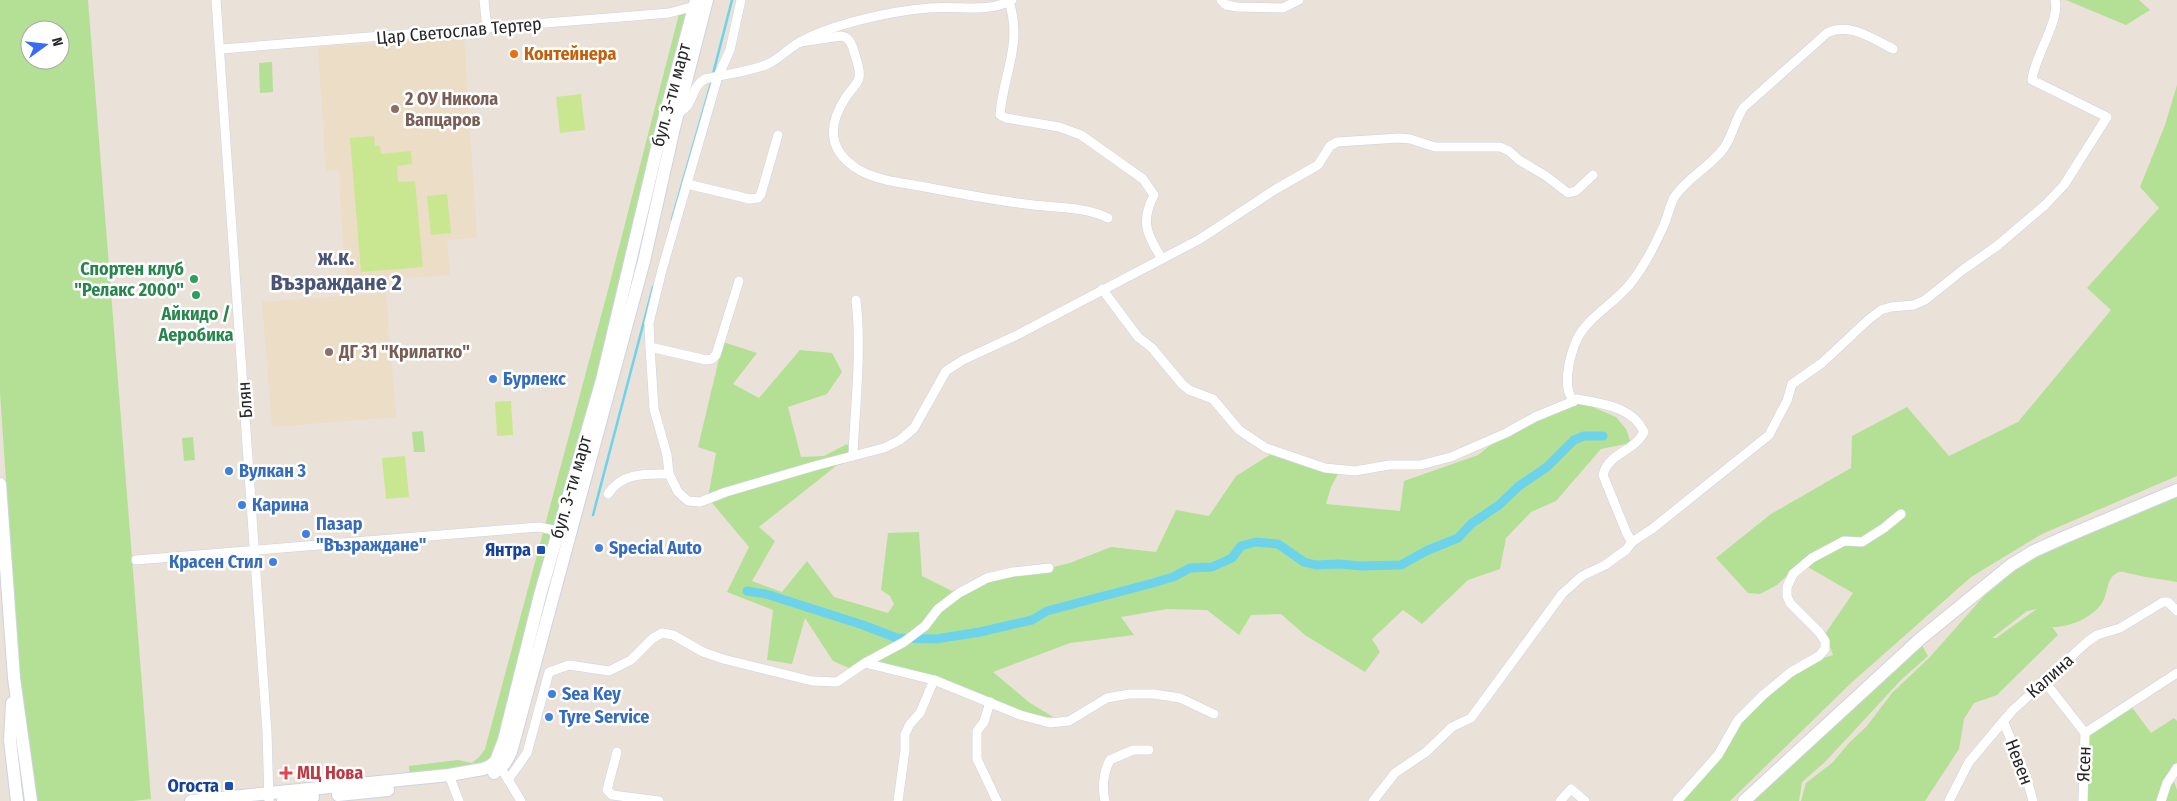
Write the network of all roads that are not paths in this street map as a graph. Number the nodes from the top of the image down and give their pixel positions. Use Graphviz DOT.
graph roads {
  1 [pos="216,0"];
  2 [pos="484,0"];
  3 [pos="741,0"];
  4 [pos="1221,0"];
  5 [pos="1299,0"];
  6 [pos="2054,0"];
  7 [pos="1010,1"];
  8 [pos="700,2"];
  9 [pos="487,29"];
  10 [pos="800,42"];
  11 [pos="221,49"];
  12 [pos="1893,49"];
  13 [pos="714,77"];
  14 [pos="678,113"];
  15 [pos="778,135"];
  16 [pos="1593,175"];
  17 [pos="687,184"];
  18 [pos="1108,218"];
  19 [pos="1162,259"];
  20 [pos="739,281"];
  21 [pos="1102,289"];
  22 [pos="856,300"];
  23 [pos="650,347"];
  24 [pos="1574,401"];
  25 [pos="853,456"];
  26 [pos="668,474"];
  27 [pos="0,484"];
  28 [pos="2177,490"];
  29 [pos="608,494"];
  30 [pos="1901,514"];
  31 [pos="558,531"];
  32 [pos="1632,542"];
  33 [pos="255,552"];
  34 [pos="136,560"];
  35 [pos="1049,568"];
  36 [pos="2177,611"];
  37 [pos="865,663"];
  38 [pos="2177,673"];
  39 [pos="14,678"];
  40 [pos="934,680"];
  41 [pos="2045,682"];
  42 [pos="990,702"];
  43 [pos="1214,714"];
  44 [pos="2004,723"];
  45 [pos="2085,732"];
  46 [pos="1149,750"];
  47 [pos="617,752"];
  48 [pos="499,764"];
  49 [pos="2177,768"];
  50 [pos="450,779"];
  51 [pos="510,784"];
  52 [pos="15,797"];
  53 [pos="269,797"];
  54 [pos="1950,798"];
  55 [pos="31,801"];
  56 [pos="191,801"];
  57 [pos="283,801"];
  58 [pos="459,801"];
  59 [pos="514,801"];
  60 [pos="521,801"];
  61 [pos="653,801"];
  62 [pos="659,801"];
  63 [pos="898,801"];
  64 [pos="998,801"];
  65 [pos="1104,801"];
  66 [pos="1373,801"];
  67 [pos="1560,801"];
  68 [pos="1585,801"];
  69 [pos="1676,801"];
  70 [pos="1744,801"];
  71 [pos="2033,801"];
  72 [pos="2083,801"];
  73 [pos="2161,801"];
  1 -- 11 [label="street, Блян"];
  2 -- 9 [label="street"];
  3 -- 13 [label="street"];
  4 -- 5 [label="street"];
  6 -- 32 [label="street"];
  7 -- 10 [label="street"];
  7 -- 19 [label="street"];
  8 -- 9 [label="street, Цар Светослав Тертер"];
  8 -- 14 [label="street, бул. 3-ти март"];
  8 -- 31 [label="street, бул. 3-ти март"];
  9 -- 11 [label="street, Цар Светослав Тертер"];
  10 -- 13 [label="street"];
  10 -- 18 [label="street"];
  11 -- 33 [label="street, Блян"];
  12 -- 24 [label="street"];
  13 -- 14 [label="street"];
  13 -- 17 [label="street"];
  14 -- 48 [label="street, бул. 3-ти март"];
  15 -- 17 [label="street"];
  16 -- 19 [label="street"];
  17 -- 23 [label="street"];
  19 -- 21 [label="street"];
  20 -- 23 [label="street"];
  21 -- 24 [label="street"];
  21 -- 25 [label="street"];
  22 -- 25 [label="street"];
  23 -- 26 [label="street"];
  24 -- 32 [label="street"];
  25 -- 26 [label="street"];
  26 -- 29 [label="street"];
  27 -- 39 [label="street"];
  28 -- 70 [label="street"];
  30 -- 69 [label="street"];
  31 -- 33 [label="street"];
  31 -- 48 [label="street, бул. 3-ти март"];
  32 -- 66 [label="street"];
  33 -- 34 [label="street"];
  33 -- 53 [label="street, Блян"];
  35 -- 37 [label="street"];
  36 -- 41 [label="street, Калина"];
  37 -- 40 [label="street"];
  37 -- 51 [label="street"];
  38 -- 45 [label="street"];
  39 -- 52 [label="street"];
  39 -- 55 [label="street"];
  40 -- 42 [label="street"];
  40 -- 63 [label="street"];
  41 -- 44 [label="street, Калина"];
  41 -- 45 [label="street, Ясен"];
  42 -- 43 [label="street"];
  42 -- 64 [label="street"];
  44 -- 54 [label="street, Калина"];
  44 -- 71 [label="street, Невен"];
  45 -- 72 [label="street, Ясен"];
  46 -- 65 [label="street"];
  47 -- 61 [label="street"];
  48 -- 50 [label="street"];
  48 -- 51 [label="street"];
  49 -- 73 [label="street"];
  50 -- 53 [label="street"];
  50 -- 57 [label="street"];
  50 -- 58 [label="street"];
  51 -- 59 [label="street"];
  51 -- 60 [label="street"];
  53 -- 56 [label="street"];
  61 -- 62 [label="street"];
  67 -- 68 [label="street"];
}
